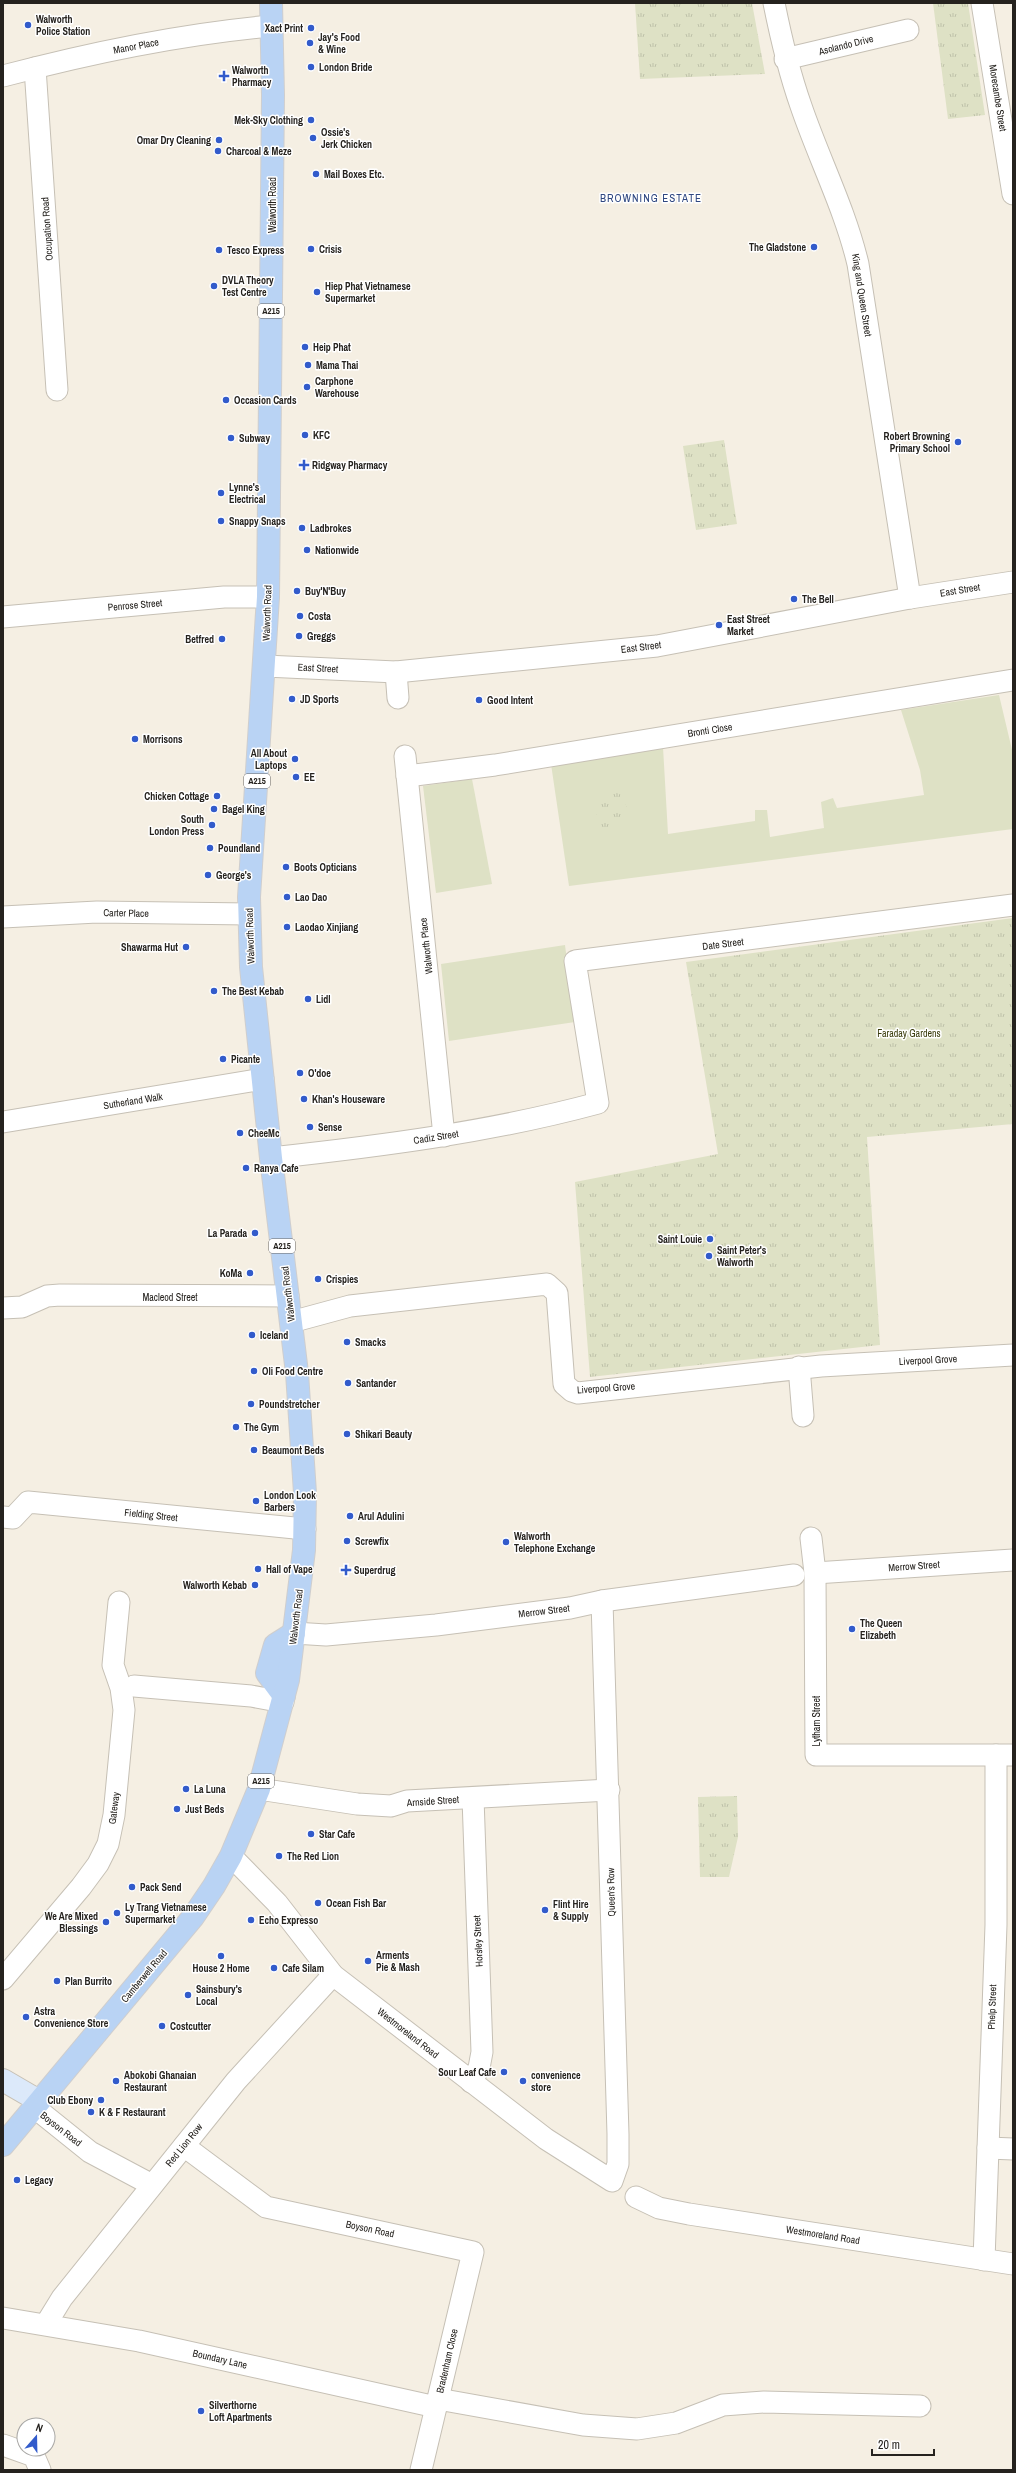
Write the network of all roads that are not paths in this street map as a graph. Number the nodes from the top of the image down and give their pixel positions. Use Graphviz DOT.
graph roads {
  1 [pos="271,3"];
  2 [pos="774,3"];
  3 [pos="982,3"];
  4 [pos="271,26"];
  5 [pos="908,30"];
  6 [pos="785,59"];
  7 [pos="36,68"];
  8 [pos="3,76"];
  9 [pos="1013,194"];
  10 [pos="56,390"];
  11 [pos="1013,582"];
  12 [pos="268,597"];
  13 [pos="910,598"];
  14 [pos="3,616"];
  15 [pos="265,666"];
  16 [pos="396,672"];
  17 [pos="1013,680"];
  18 [pos="398,698"];
  19 [pos="406,766"];
  20 [pos="1013,905"];
  21 [pos="249,914"];
  22 [pos="3,917"];
  23 [pos="263,1079"];
  24 [pos="598,1103"];
  25 [pos="3,1122"];
  26 [pos="444,1136"];
  27 [pos="271,1158"];
  28 [pos="288,1296"];
  29 [pos="3,1308"];
  30 [pos="291,1322"];
  31 [pos="1013,1355"];
  32 [pos="799,1368"];
  33 [pos="803,1416"];
  34 [pos="3,1517"];
  35 [pos="305,1529"];
  36 [pos="811,1538"];
  37 [pos="1013,1560"];
  38 [pos="815,1573"];
  39 [pos="794,1575"];
  40 [pos="602,1601"];
  41 [pos="119,1602"];
  42 [pos="294,1633"];
  43 [pos="134,1686"];
  44 [pos="283,1699"];
  45 [pos="1005,1755"];
  46 [pos="259,1789"];
  47 [pos="609,1790"];
  48 [pos="473,1798"];
  49 [pos="231,1856"];
  50 [pos="1004,1925"];
  51 [pos="333,1975"];
  52 [pos="3,1979"];
  53 [pos="3,2080"];
  54 [pos="471,2082"];
  55 [pos="36,2104"];
  56 [pos="3,2145"];
  57 [pos="184,2146"];
  58 [pos="988,2148"];
  59 [pos="1013,2148"];
  60 [pos="612,2181"];
  61 [pos="152,2185"];
  62 [pos="636,2197"];
  63 [pos="472,2252"];
  64 [pos="984,2260"];
  65 [pos="1013,2264"];
  66 [pos="4,2319"];
  67 [pos="46,2324"];
  68 [pos="437,2403"];
  69 [pos="920,2406"];
  70 [pos="3,2445"];
  71 [pos="40,2470"];
  72 [pos="421,2470"];
  1 -- 4 [label="main road, Walworth Road / A215"];
  2 -- 6 [label="street, King and Queen Street"];
  3 -- 9 [label="street, Morecambe Street"];
  4 -- 7 [label="street, Manor Place"];
  4 -- 12 [label="main road, Walworth Road / A215"];
  5 -- 6 [label="street, Asolando Drive"];
  6 -- 13 [label="street, King and Queen Street"];
  7 -- 8 [label="street, Manor Place"];
  7 -- 10 [label="street, Occupation Road"];
  11 -- 13 [label="street, East Street"];
  12 -- 14 [label="street, Penrose Street"];
  12 -- 15 [label="main road, Walworth Road / A215"];
  13 -- 16 [label="street, East Street"];
  15 -- 16 [label="street, East Street"];
  15 -- 21 [label="main road, Walworth Road / A215"];
  16 -- 18 [label="street"];
  17 -- 19 [label="street, Bronti Close"];
  19 -- 26 [label="street, Walworth Place"];
  20 -- 24 [label="street, Date Street"];
  21 -- 22 [label="street, Carter Place"];
  21 -- 23 [label="main road, Walworth Road / A215"];
  23 -- 25 [label="street, Sutherland Walk"];
  23 -- 27 [label="main road, Walworth Road / A215"];
  24 -- 26 [label="street, Cadiz Street"];
  26 -- 27 [label="street, Cadiz Street"];
  27 -- 28 [label="main road, Walworth Road / A215"];
  28 -- 29 [label="street, Macleod Street"];
  28 -- 30 [label="main road, Walworth Road / A215"];
  30 -- 32 [label="street, Liverpool Grove"];
  30 -- 35 [label="main road, Walworth Road / A215"];
  31 -- 32 [label="street, Liverpool Grove"];
  32 -- 33 [label="street"];
  34 -- 35 [label="street, Fielding Street"];
  35 -- 42 [label="main road, Walworth Road / A215"];
  36 -- 38 [label="street, Lytham Street"];
  37 -- 38 [label="street, Merrow Street"];
  38 -- 45 [label="street, Lytham Street"];
  39 -- 40 [label="street, Merrow Street"];
  40 -- 42 [label="street, Merrow Street"];
  40 -- 47 [label="street, Queen's Row"];
  41 -- 52 [label="street, Gateway"];
  42 -- 44 [label="main road, Walworth Road / A215"];
  43 -- 44 [label="street"];
  44 -- 46 [label="main road, Walworth Road / A215"];
  45 -- 50 [label="street, Phelp Street"];
  46 -- 48 [label="street, Arnside Street"];
  46 -- 49 [label="main road, Walworth Road / A215"];
  47 -- 48 [label="street, Arnside Street"];
  47 -- 60 [label="street, Queen's Row"];
  48 -- 54 [label="street, Horsley Street"];
  49 -- 51 [label="street, Westmoreland Road"];
  49 -- 55 [label="main road, Camberwell Road / A215"];
  50 -- 58 [label="street, Phelp Street"];
  51 -- 54 [label="street, Westmoreland Road"];
  51 -- 57 [label="street, Red Lion Row"];
  53 -- 55 [label="street"];
  54 -- 60 [label="street, Westmoreland Road"];
  55 -- 56 [label="main road, Camberwell Road / A215"];
  55 -- 61 [label="street, Boyson Road"];
  57 -- 61 [label="street, Red Lion Row"];
  57 -- 63 [label="street, Boyson Road"];
  58 -- 59 [label="street"];
  58 -- 64 [label="street, Phelp Street"];
  61 -- 67 [label="street, Red Lion Row"];
  62 -- 64 [label="street, Westmoreland Road"];
  63 -- 68 [label="street, Bradenham Close"];
  64 -- 65 [label="street, Westmoreland Road"];
  66 -- 67 [label="street, Boundary Lane"];
  67 -- 68 [label="street, Boundary Lane"];
  68 -- 69 [label="street, Boundary Lane"];
  68 -- 72 [label="street, Bradenham Close"];
  70 -- 71 [label="street"];
}
